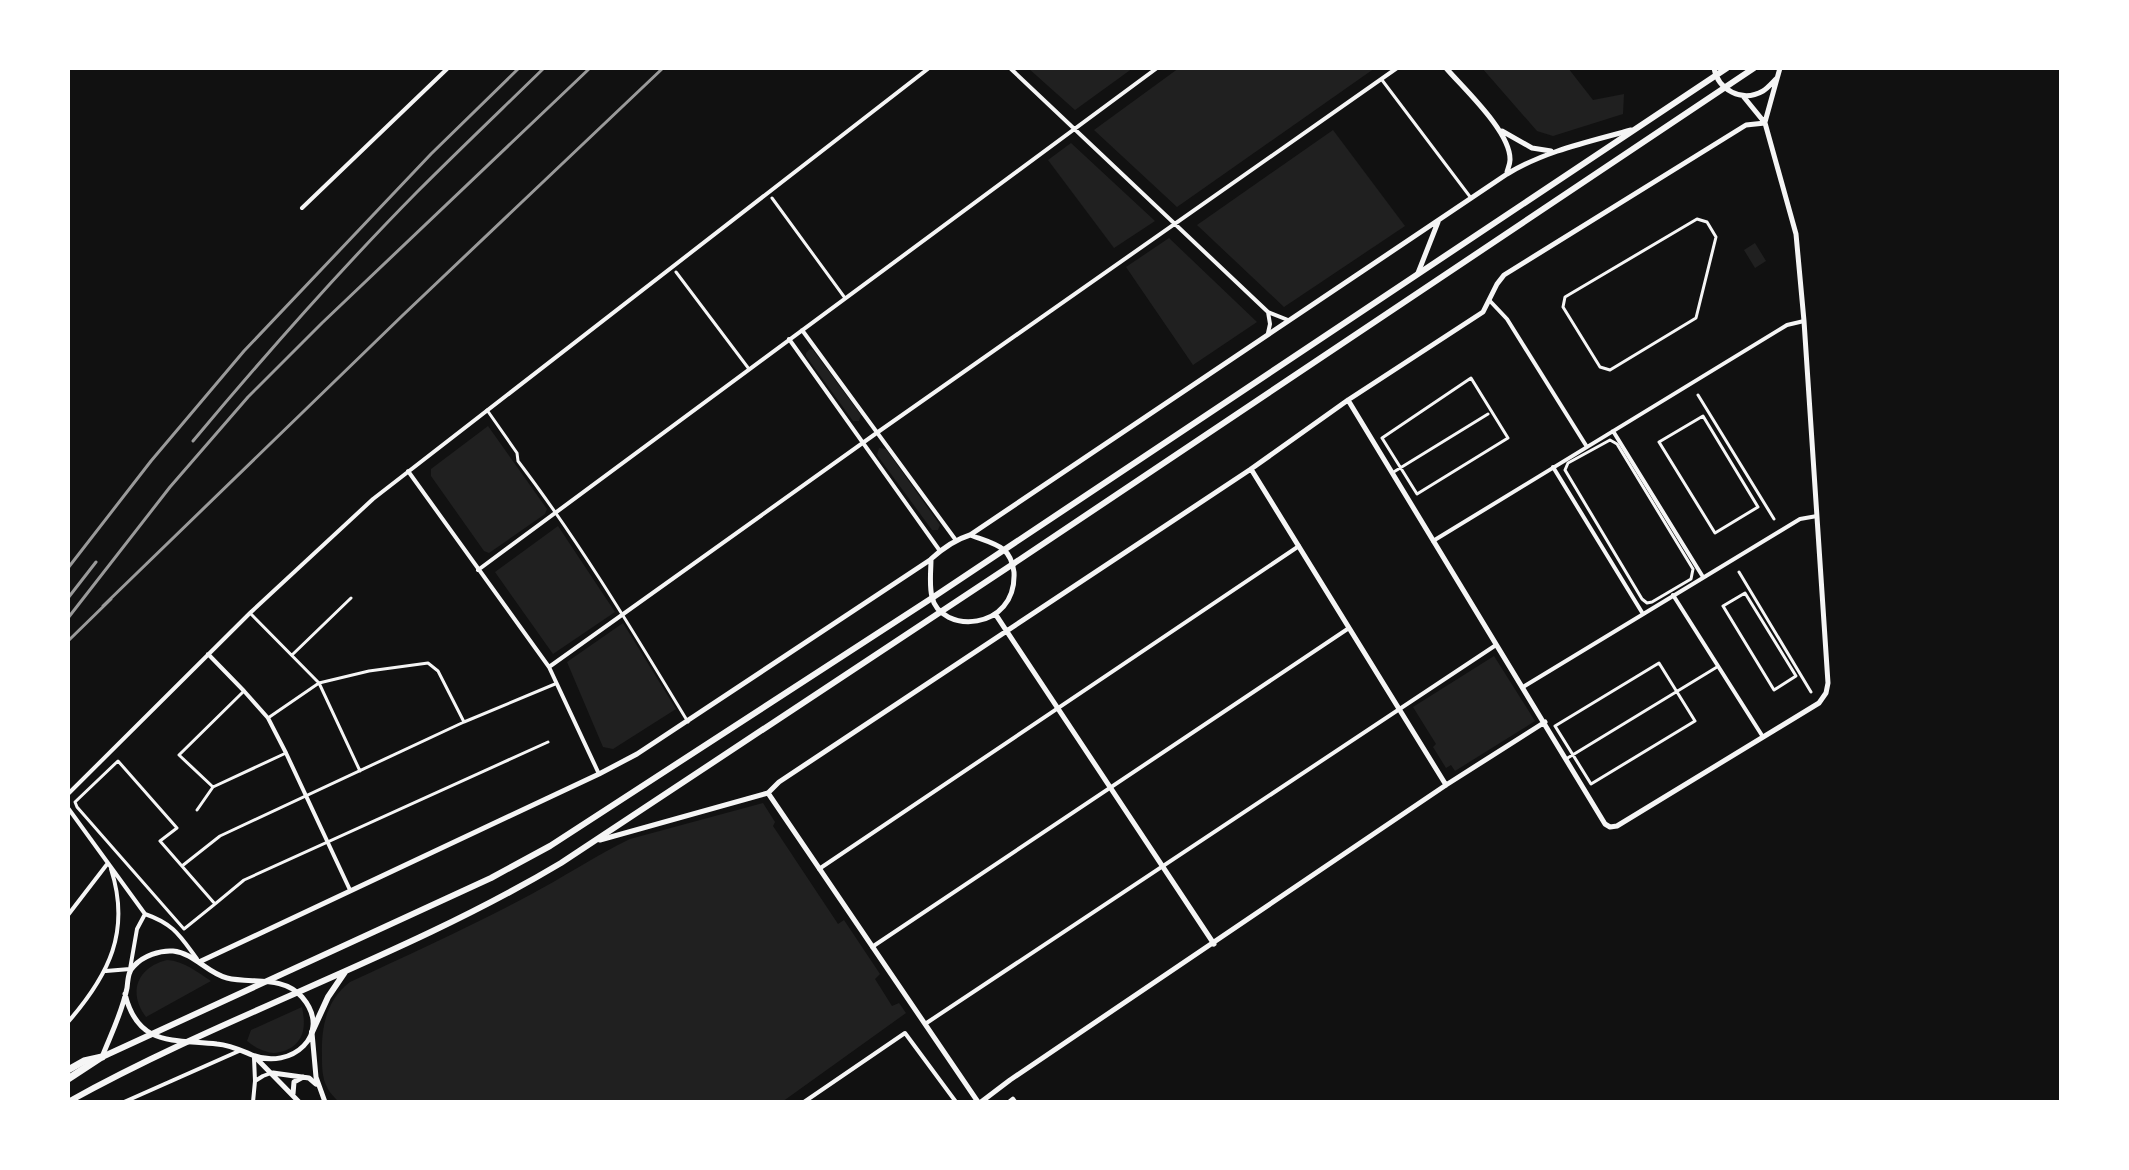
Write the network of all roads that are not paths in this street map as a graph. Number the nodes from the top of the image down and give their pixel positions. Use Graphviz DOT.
graph roads {
  1 [pos="448,68"];
  2 [pos="929,68"];
  3 [pos="1010,68"];
  4 [pos="1157,68"];
  5 [pos="1397,68"];
  6 [pos="1446,68"];
  7 [pos="1727,68"];
  8 [pos="1754,68"];
  9 [pos="1780,68"];
  10 [pos="1714,72"];
  11 [pos="1777,78"];
  12 [pos="1381,79"];
  13 [pos="1723,88"];
  14 [pos="1743,96"];
  15 [pos="1765,123"];
  16 [pos="1636,128"];
  17 [pos="1074,129"];
  18 [pos="1501,131"];
  19 [pos="1553,151"];
  20 [pos="1507,174"];
  21 [pos="772,198"];
  22 [pos="1471,198"];
  23 [pos="302,208"];
  24 [pos="1439,221"];
  25 [pos="1175,224"];
  26 [pos="1716,237"];
  27 [pos="676,272"];
  28 [pos="1418,273"];
  29 [pos="845,298"];
  30 [pos="1490,301"];
  31 [pos="1268,312"];
  32 [pos="1288,320"];
  33 [pos="1804,321"];
  34 [pos="802,330"];
  35 [pos="1268,333"];
  36 [pos="789,339"];
  37 [pos="749,369"];
  38 [pos="1698,395"];
  39 [pos="1348,400"];
  40 [pos="486,409"];
  41 [pos="1488,414"];
  42 [pos="1703,416"];
  43 [pos="1613,431"];
  44 [pos="878,432"];
  45 [pos="863,443"];
  46 [pos="1587,447"];
  47 [pos="1553,467"];
  48 [pos="1401,468"];
  49 [pos="1251,469"];
  50 [pos="408,471"];
  51 [pos="1392,473"];
  52 [pos="556,511"];
  53 [pos="1817,516"];
  54 [pos="1774,519"];
  55 [pos="970,535"];
  56 [pos="955,539"];
  57 [pos="1433,541"];
  58 [pos="1299,546"];
  59 [pos="1004,550"];
  60 [pos="940,551"];
  61 [pos="931,559"];
  62 [pos="1013,564"];
  63 [pos="1693,569"];
  64 [pos="478,570"];
  65 [pos="1739,572"];
  66 [pos="1703,577"];
  67 [pos="1673,595"];
  68 [pos="351,598"];
  69 [pos="932,598"];
  70 [pos="1723,606"];
  71 [pos="941,612"];
  72 [pos="250,613"];
  73 [pos="623,614"];
  74 [pos="1643,614"];
  75 [pos="996,615"];
  76 [pos="1349,628"];
  77 [pos="1007,631"];
  78 [pos="1496,644"];
  79 [pos="208,654"];
  80 [pos="292,655"];
  81 [pos="1718,666"];
  82 [pos="549,667"];
  83 [pos="319,683"];
  84 [pos="555,684"];
  85 [pos="1523,687"];
  86 [pos="244,691"];
  87 [pos="1677,692"];
  88 [pos="1811,692"];
  89 [pos="1399,708"];
  90 [pos="1058,709"];
  91 [pos="268,718"];
  92 [pos="464,722"];
  93 [pos="688,722"];
  94 [pos="1545,722"];
  95 [pos="1763,737"];
  96 [pos="548,742"];
  97 [pos="286,753"];
  98 [pos="1573,755"];
  99 [pos="1566,759"];
  100 [pos="360,771"];
  101 [pos="599,774"];
  102 [pos="1446,785"];
  103 [pos="213,787"];
  104 [pos="1110,787"];
  105 [pos="768,793"];
  106 [pos="68,794"];
  107 [pos="307,796"];
  108 [pos="68,808"];
  109 [pos="197,810"];
  110 [pos="327,842"];
  111 [pos="593,842"];
  112 [pos="109,863"];
  113 [pos="182,866"];
  114 [pos="1162,866"];
  115 [pos="819,869"];
  116 [pos="350,890"];
  117 [pos="215,904"];
  118 [pos="145,914"];
  119 [pos="68,915"];
  120 [pos="1214,944"];
  121 [pos="872,947"];
  122 [pos="199,962"];
  123 [pos="130,969"];
  124 [pos="106,971"];
  125 [pos="345,971"];
  126 [pos="267,981"];
  127 [pos="298,993"];
  128 [pos="125,994"];
  129 [pos="68,1022"];
  130 [pos="925,1024"];
  131 [pos="312,1032"];
  132 [pos="151,1033"];
  133 [pos="188,1042"];
  134 [pos="242,1050"];
  135 [pos="254,1056"];
  136 [pos="102,1057"];
  137 [pos="68,1070"];
  138 [pos="272,1073"];
  139 [pos="304,1077"];
  140 [pos="68,1079"];
  141 [pos="255,1081"];
  142 [pos="321,1092"];
  143 [pos="294,1096"];
  144 [pos="68,1102"];
  145 [pos="124,1102"];
  146 [pos="253,1102"];
  147 [pos="299,1102"];
  148 [pos="325,1102"];
  149 [pos="804,1102"];
  150 [pos="956,1102"];
  151 [pos="980,1102"];
  152 [pos="1008,1102"];
  153 [pos="1016,1102"];
  1 -- 23 [label="street"];
  2 -- 40 [label="street"];
  3 -- 17 [label="street"];
  4 -- 17 [label="street"];
  5 -- 12 [label="street"];
  6 -- 18 [label="street"];
  7 -- 10 [label="main road"];
  8 -- 13 [label="main road"];
  9 -- 11 [label="street"];
  10 -- 13 [label="street"];
  10 -- 16 [label="main road"];
  11 -- 14 [label="street"];
  11 -- 15 [label="street"];
  12 -- 22 [label="street"];
  12 -- 25 [label="street"];
  13 -- 14 [label="street"];
  13 -- 62 [label="main road"];
  14 -- 15 [label="street"];
  15 -- 30 [label="street"];
  15 -- 33 [label="street"];
  16 -- 19 [label="street"];
  16 -- 28 [label="main road"];
  17 -- 25 [label="street"];
  17 -- 29 [label="street"];
  18 -- 19 [label="street"];
  18 -- 20 [label="street"];
  19 -- 20 [label="street"];
  20 -- 22 [label="street"];
  21 -- 29 [label="street"];
  22 -- 24 [label="street"];
  24 -- 28 [label="street"];
  24 -- 32 [label="street"];
  25 -- 31 [label="street"];
  25 -- 44 [label="street"];
  26 -- 26 [label="street"];
  27 -- 37 [label="street"];
  28 -- 59 [label="main road"];
  29 -- 34 [label="street"];
  30 -- 39 [label="street"];
  30 -- 46 [label="street"];
  31 -- 32 [label="street"];
  31 -- 35 [label="street"];
  32 -- 35 [label="street"];
  33 -- 43 [label="street"];
  33 -- 53 [label="street"];
  34 -- 36 [label="street"];
  34 -- 44 [label="street"];
  35 -- 55 [label="street"];
  36 -- 37 [label="street"];
  36 -- 45 [label="street"];
  37 -- 52 [label="street"];
  38 -- 54 [label="street"];
  39 -- 49 [label="street"];
  39 -- 51 [label="street"];
  40 -- 50 [label="street"];
  40 -- 52 [label="street"];
  41 -- 48 [label="street"];
  42 -- 42 [label="street"];
  43 -- 46 [label="street"];
  43 -- 66 [label="street"];
  44 -- 45 [label="street"];
  44 -- 56 [label="street"];
  45 -- 60 [label="street"];
  45 -- 73 [label="street"];
  46 -- 47 [label="street"];
  47 -- 57 [label="street"];
  47 -- 74 [label="street"];
  48 -- 48 [label="street"];
  48 -- 51 [label="street"];
  49 -- 58 [label="street"];
  49 -- 77 [label="street"];
  50 -- 64 [label="street"];
  50 -- 72 [label="street"];
  51 -- 57 [label="street"];
  52 -- 64 [label="street"];
  52 -- 73 [label="street"];
  53 -- 66 [label="street"];
  53 -- 95 [label="street"];
  55 -- 56 [label="street"];
  55 -- 59 [label="street"];
  56 -- 60 [label="street"];
  57 -- 78 [label="street"];
  58 -- 76 [label="street"];
  58 -- 90 [label="street"];
  59 -- 62 [label="street"];
  59 -- 69 [label="main road"];
  60 -- 61 [label="street"];
  61 -- 69 [label="street"];
  61 -- 93 [label="street"];
  62 -- 71 [label="main road"];
  62 -- 75 [label="street"];
  63 -- 63 [label="street"];
  64 -- 82 [label="street"];
  65 -- 88 [label="street"];
  66 -- 67 [label="street"];
  67 -- 74 [label="street"];
  67 -- 81 [label="street"];
  68 -- 80 [label="street"];
  69 -- 71 [label="street"];
  69 -- 126 [label="main road"];
  70 -- 70 [label="street"];
  71 -- 75 [label="street"];
  71 -- 111 [label="main road"];
  72 -- 79 [label="street"];
  72 -- 80 [label="street"];
  73 -- 82 [label="street"];
  73 -- 93 [label="street"];
  74 -- 85 [label="street"];
  75 -- 77 [label="street"];
  76 -- 89 [label="street"];
  76 -- 104 [label="street"];
  77 -- 90 [label="street"];
  77 -- 105 [label="street"];
  78 -- 85 [label="street"];
  78 -- 89 [label="street"];
  79 -- 86 [label="street"];
  79 -- 106 [label="street"];
  80 -- 83 [label="street"];
  81 -- 87 [label="street"];
  81 -- 95 [label="street"];
  82 -- 84 [label="street"];
  83 -- 91 [label="street"];
  83 -- 92 [label="street"];
  83 -- 100 [label="street"];
  84 -- 92 [label="street"];
  84 -- 101 [label="street"];
  85 -- 94 [label="street"];
  86 -- 91 [label="street"];
  86 -- 103 [label="street"];
  87 -- 98 [label="street"];
  87 -- 98 [label="street"];
  87 -- 98 [label="street"];
  89 -- 102 [label="street"];
  89 -- 114 [label="street"];
  90 -- 104 [label="street"];
  90 -- 115 [label="street"];
  91 -- 97 [label="street"];
  92 -- 100 [label="street"];
  93 -- 101 [label="street"];
  94 -- 99 [label="street"];
  94 -- 102 [label="street"];
  95 -- 99 [label="street"];
  96 -- 110 [label="street"];
  97 -- 103 [label="street"];
  97 -- 107 [label="street"];
  98 -- 99 [label="street"];
  100 -- 107 [label="street"];
  101 -- 116 [label="street"];
  102 -- 120 [label="street"];
  103 -- 109 [label="street"];
  104 -- 114 [label="street"];
  104 -- 121 [label="street"];
  105 -- 111 [label="street"];
  105 -- 115 [label="street"];
  107 -- 110 [label="street"];
  107 -- 113 [label="street"];
  108 -- 112 [label="street"];
  110 -- 116 [label="street"];
  110 -- 117 [label="street"];
  111 -- 125 [label="main road"];
  112 -- 118 [label="street"];
  112 -- 119 [label="street"];
  112 -- 124 [label="street"];
  113 -- 117 [label="street"];
  113 -- 117 [label="street"];
  114 -- 120 [label="street"];
  114 -- 130 [label="street"];
  115 -- 121 [label="street"];
  116 -- 122 [label="street"];
  118 -- 122 [label="street"];
  118 -- 123 [label="street"];
  120 -- 151 [label="street"];
  121 -- 130 [label="street"];
  122 -- 123 [label="street"];
  122 -- 126 [label="street"];
  123 -- 124 [label="street"];
  123 -- 128 [label="street"];
  124 -- 129 [label="street"];
  125 -- 127 [label="main road"];
  125 -- 131 [label="main road"];
  126 -- 127 [label="street"];
  126 -- 132 [label="main road"];
  127 -- 131 [label="street"];
  127 -- 133 [label="main road"];
  128 -- 132 [label="street"];
  128 -- 136 [label="street"];
  130 -- 151 [label="street"];
  131 -- 135 [label="street"];
  131 -- 142 [label="street"];
  132 -- 133 [label="street"];
  132 -- 136 [label="main road"];
  133 -- 134 [label="street"];
  133 -- 144 [label="main road"];
  134 -- 135 [label="street"];
  134 -- 145 [label="street"];
  135 -- 138 [label="street"];
  135 -- 141 [label="street"];
  136 -- 137 [label="main road"];
  136 -- 140 [label="main road"];
  138 -- 139 [label="street"];
  138 -- 141 [label="street"];
  138 -- 143 [label="street"];
  139 -- 142 [label="street"];
  139 -- 143 [label="street"];
  141 -- 146 [label="street"];
  142 -- 148 [label="street"];
  143 -- 147 [label="street"];
  149 -- 150 [label="street"];
  152 -- 153 [label="street"];
}
